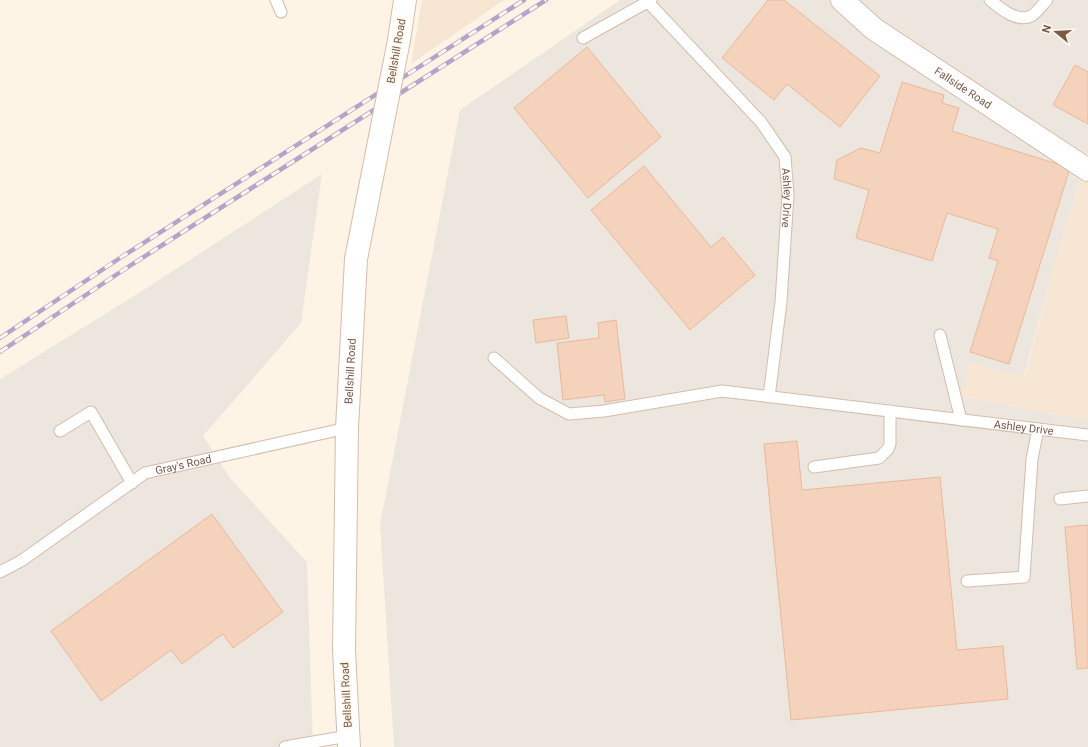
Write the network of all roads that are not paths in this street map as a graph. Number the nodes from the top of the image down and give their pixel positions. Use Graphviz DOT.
graph roads {
  1 [pos="276,0"];
  2 [pos="405,0"];
  3 [pos="842,0"];
  4 [pos="990,0"];
  5 [pos="1047,0"];
  6 [pos="650,1"];
  7 [pos="282,12"];
  8 [pos="583,38"];
  9 [pos="1088,170"];
  10 [pos="940,335"];
  11 [pos="494,358"];
  12 [pos="769,397"];
  13 [pos="890,411"];
  14 [pos="961,420"];
  15 [pos="346,428"];
  16 [pos="1038,429"];
  17 [pos="60,431"];
  18 [pos="1088,435"];
  19 [pos="814,467"];
  20 [pos="132,483"];
  21 [pos="1088,496"];
  22 [pos="1060,499"];
  23 [pos="0,572"];
  24 [pos="968,580"];
  25 [pos="348,742"];
  26 [pos="285,747"];
  1 -- 7 [label="lane"];
  2 -- 15 [label="main road, Bellshill Road, bridge"];
  3 -- 9 [label="main road, Fallside Road"];
  4 -- 5 [label="lane"];
  6 -- 8 [label="lane, Ashley Drive"];
  6 -- 12 [label="lane, Ashley Drive"];
  10 -- 14 [label="lane"];
  11 -- 12 [label="lane, Ashley Drive"];
  12 -- 13 [label="lane, Ashley Drive"];
  13 -- 14 [label="lane, Ashley Drive"];
  13 -- 19 [label="lane"];
  14 -- 16 [label="lane, Ashley Drive"];
  15 -- 20 [label="lane, Gray's Road"];
  15 -- 25 [label="main road, Bellshill Road"];
  16 -- 18 [label="lane, Ashley Drive"];
  16 -- 24 [label="lane"];
  17 -- 20 [label="lane"];
  20 -- 23 [label="lane, Gray's Road"];
  21 -- 22 [label="lane"];
  25 -- 26 [label="lane"];
}
